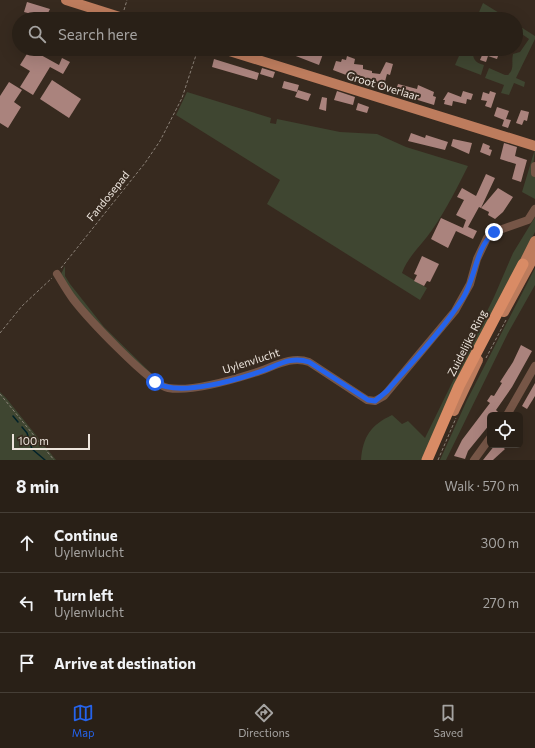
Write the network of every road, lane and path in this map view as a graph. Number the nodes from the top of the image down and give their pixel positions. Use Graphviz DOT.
graph roads {
  1 [pos="66,0"];
  2 [pos="127,0"];
  3 [pos="105,12"];
  4 [pos="125,12"];
  5 [pos="196,56"];
  6 [pos="246,56"];
  7 [pos="535,146"];
  8 [pos="535,166"];
  9 [pos="535,173"];
  10 [pos="535,209"];
  11 [pos="535,241"];
  12 [pos="535,255"];
  13 [pos="523,264"];
  14 [pos="57,274"];
  15 [pos="0,333"];
  16 [pos="535,366"];
  17 [pos="0,394"];
  18 [pos="509,412"];
  19 [pos="487,442"];
  20 [pos="54,460"];
  21 [pos="427,460"];
  22 [pos="432,460"];
  23 [pos="474,460"];
  1 -- 3 [label="main road"];
  2 -- 4 [label="path"];
  5 -- 14 [label="path, Fandosepad"];
  6 -- 7 [label="main road, Groot Overlaar"];
  8 -- 9 [label="street"];
  10 -- 14 [label="street, Uylenvlucht"];
  11 -- 13 [label="main road, Zuidelijke Ring"];
  12 -- 22 [label="main road, Zuidelijke Ring"];
  13 -- 21 [label="highway, Zuidelijke Ring"];
  14 -- 15 [label="path, Fandosepad"];
  16 -- 18 [label="street"];
  17 -- 20 [label="path"];
  19 -- 23 [label="street"];
}
